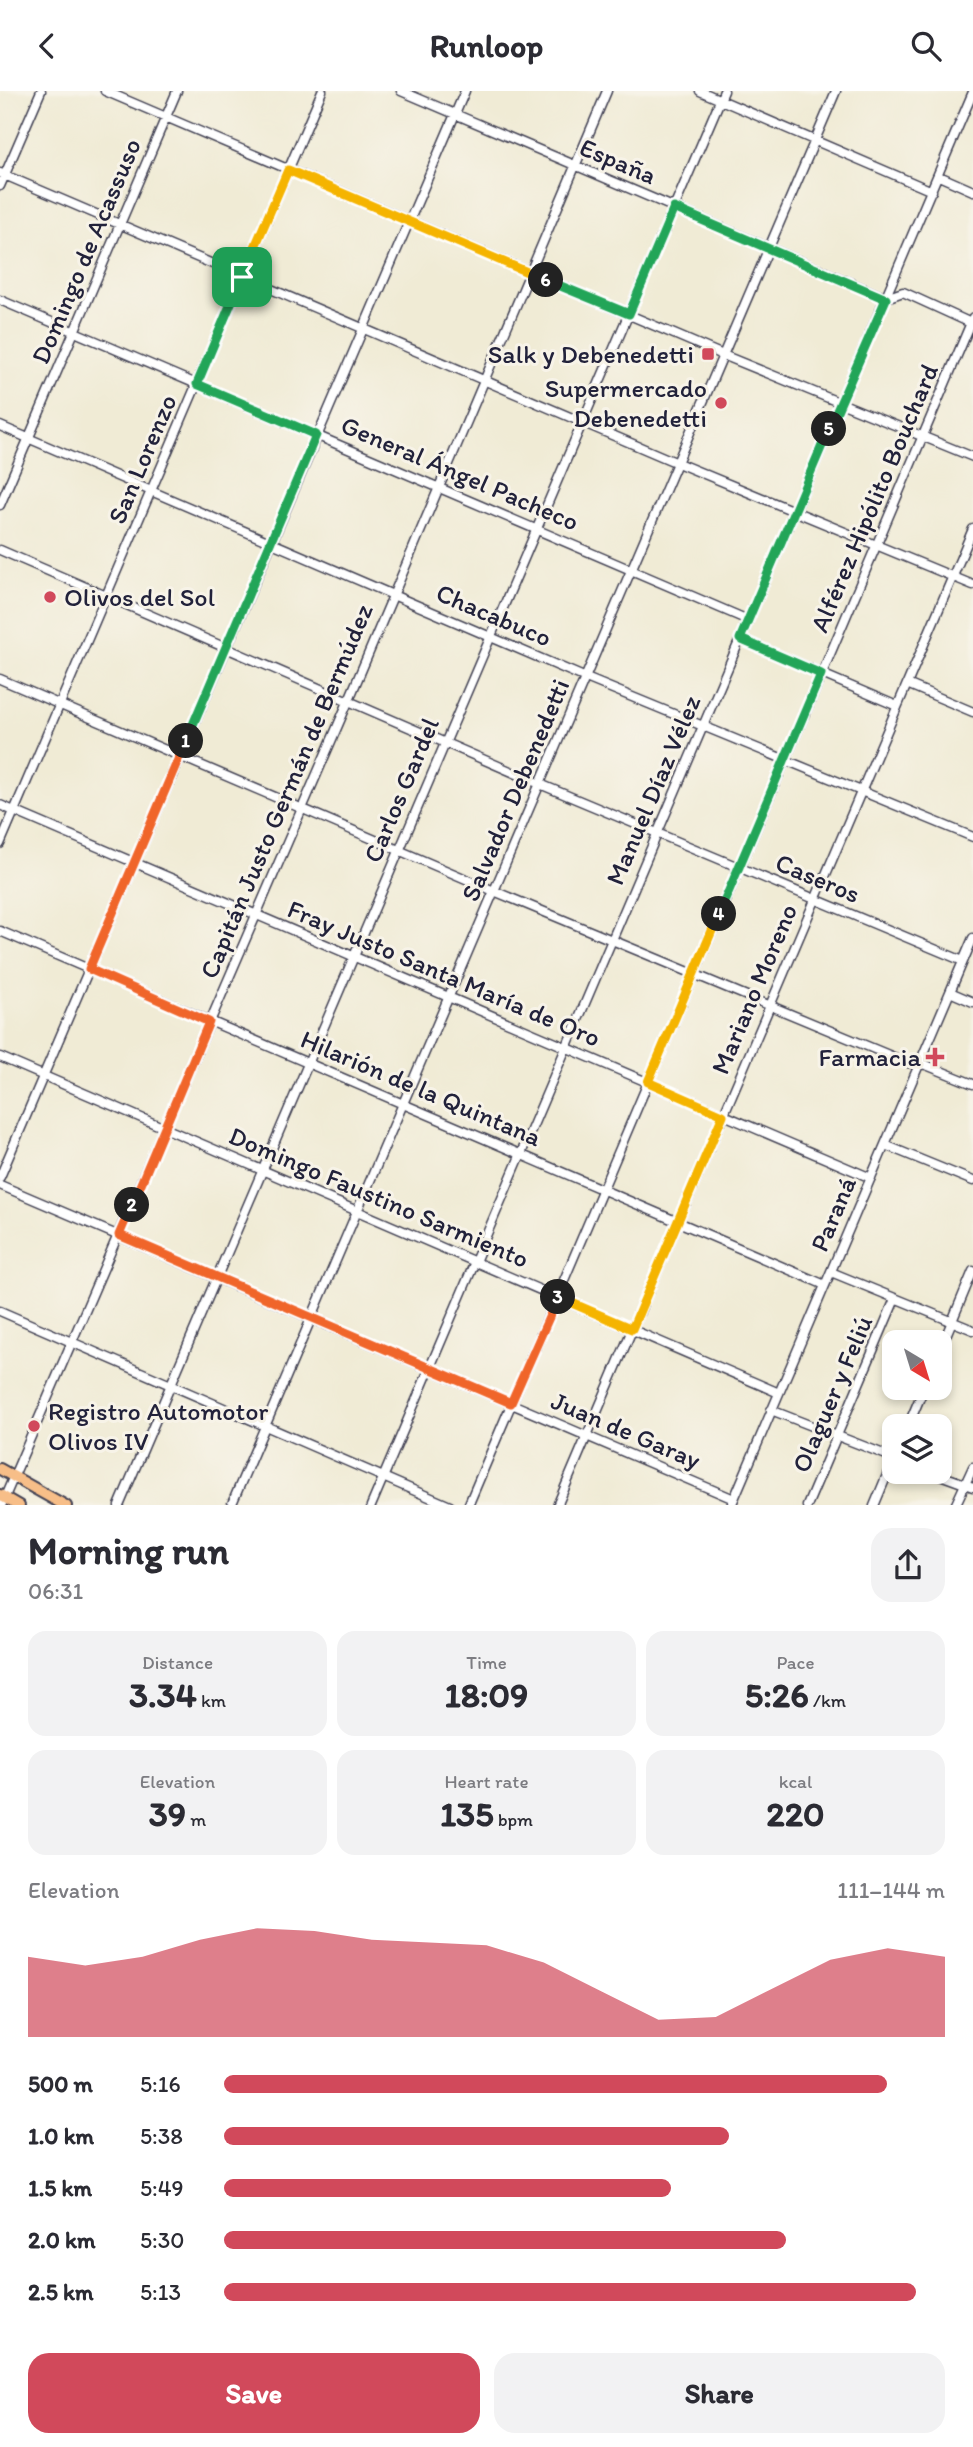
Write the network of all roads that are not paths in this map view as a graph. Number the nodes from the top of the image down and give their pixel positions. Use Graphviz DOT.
graph roads {
  1 [pos="41,91"];
  2 [pos="105,91"];
  3 [pos="177,91"];
  4 [pos="322,91"];
  5 [pos="401,91"];
  6 [pos="465,91"];
  7 [pos="607,91"];
  8 [pos="700,91"];
  9 [pos="836,91"];
  10 [pos="973,92"];
  11 [pos="722,95"];
  12 [pos="456,114"];
  13 [pos="165,117"];
  14 [pos="814,141"];
  15 [pos="576,166"];
  16 [pos="288,170"];
  17 [pos="2,174"];
  18 [pos="939,176"];
  19 [pos="0,186"];
  20 [pos="932,191"];
  21 [pos="973,191"];
  22 [pos="674,208"];
  23 [pos="410,222"];
  24 [pos="120,223"];
  25 [pos="769,247"];
  26 [pos="531,274"];
  27 [pos="242,277"];
  28 [pos="886,299"];
  29 [pos="0,300"];
  30 [pos="629,314"];
  31 [pos="972,322"];
  32 [pos="363,329"];
  33 [pos="76,332"];
  34 [pos="723,355"];
  35 [pos="485,381"];
  36 [pos="197,384"];
  37 [pos="841,402"];
  38 [pos="582,423"];
  39 [pos="0,426"];
  40 [pos="316,435"];
  41 [pos="922,437"];
  42 [pos="29,438"];
  43 [pos="973,457"];
  44 [pos="677,463"];
  45 [pos="439,488"];
  46 [pos="151,490"];
  47 [pos="0,505"];
  48 [pos="795,509"];
  49 [pos="537,529"];
  50 [pos="973,529"];
  51 [pos="271,541"];
  52 [pos="877,544"];
  53 [pos="0,550"];
  54 [pos="632,570"];
  55 [pos="953,576"];
  56 [pos="973,585"];
  57 [pos="393,594"];
  58 [pos="106,598"];
  59 [pos="748,620"];
  60 [pos="491,636"];
  61 [pos="740,639"];
  62 [pos="225,649"];
  63 [pos="821,674"];
  64 [pos="586,678"];
  65 [pos="0,679"];
  66 [pos="907,684"];
  67 [pos="348,702"];
  68 [pos="60,705"];
  69 [pos="897,706"];
  70 [pos="973,712"];
  71 [pos="703,725"];
  72 [pos="443,743"];
  73 [pos="180,756"];
  74 [pos="786,759"];
  75 [pos="540,784"];
  76 [pos="862,790"];
  77 [pos="0,805"];
  78 [pos="302,808"];
  79 [pos="14,811"];
  80 [pos="657,833"];
  81 [pos="973,837"];
  82 [pos="0,844"];
  83 [pos="400,849"];
  84 [pos="133,863"];
  85 [pos="739,868"];
  86 [pos="494,891"];
  87 [pos="815,899"];
  88 [pos="256,916"];
  89 [pos="0,931"];
  90 [pos="973,938"];
  91 [pos="612,940"];
  92 [pos="354,955"];
  93 [pos="963,961"];
  94 [pos="89,969"];
  95 [pos="694,974"];
  96 [pos="950,992"];
  97 [pos="448,997"];
  98 [pos="973,1002"];
  99 [pos="770,1006"];
  100 [pos="209,1022"];
  101 [pos="566,1047"];
  102 [pos="0,1057"];
  103 [pos="307,1062"];
  104 [pos="919,1064"];
  105 [pos="42,1075"];
  106 [pos="648,1082"];
  107 [pos="973,1084"];
  108 [pos="403,1103"];
  109 [pos="723,1115"];
  110 [pos="163,1127"];
  111 [pos="885,1145"];
  112 [pos="521,1153"];
  113 [pos="262,1170"];
  114 [pos="0,1177"];
  115 [pos="871,1178"];
  116 [pos="973,1181"];
  117 [pos="0,1185"];
  118 [pos="603,1188"];
  119 [pos="357,1210"];
  120 [pos="678,1221"];
  121 [pos="119,1235"];
  122 [pos="475,1261"];
  123 [pos="973,1271"];
  124 [pos="831,1272"];
  125 [pos="216,1278"];
  126 [pos="825,1285"];
  127 [pos="557,1297"];
  128 [pos="895,1299"];
  129 [pos="0,1311"];
  130 [pos="312,1319"];
  131 [pos="952,1321"];
  132 [pos="632,1329"];
  133 [pos="948,1330"];
  134 [pos="973,1330"];
  135 [pos="73,1343"];
  136 [pos="429,1369"];
  137 [pos="170,1386"];
  138 [pos="779,1393"];
  139 [pos="511,1403"];
  140 [pos="771,1410"];
  141 [pos="267,1425"];
  142 [pos="587,1436"];
  143 [pos="835,1436"];
  144 [pos="882,1454"];
  145 [pos="973,1467"];
  146 [pos="0,1469"];
  147 [pos="15,1477"];
  148 [pos="383,1477"];
  149 [pos="952,1479"];
  150 [pos="883,1484"];
  151 [pos="969,1485"];
  152 [pos="2,1499"];
  153 [pos="732,1502"];
  154 [pos="64,1505"];
  155 [pos="119,1505"];
  156 [pos="232,1505"];
  157 [pos="371,1505"];
  158 [pos="448,1505"];
  159 [pos="468,1505"];
  160 [pos="557,1505"];
  161 [pos="807,1505"];
  162 [pos="874,1505"];
  163 [pos="956,1505"];
  1 -- 17 [label="street"];
  2 -- 13 [label="street"];
  3 -- 13 [label="street, Domingo de Acassuso"];
  4 -- 16 [label="street, San Lorenzo"];
  5 -- 12 [label="street, España"];
  6 -- 12 [label="street"];
  7 -- 15 [label="street, Capitán Justo Germán de Bermúdez"];
  8 -- 11 [label="street"];
  9 -- 14 [label="street, Salvador Debenedetti"];
  10 -- 18 [label="street, Manuel Díaz Vélez"];
  11 -- 14 [label="street"];
  11 -- 22 [label="street, Carlos Gardel"];
  12 -- 15 [label="street, España"];
  12 -- 23 [label="street"];
  13 -- 16 [label="street"];
  13 -- 24 [label="street, Domingo de Acassuso"];
  14 -- 20 [label="street"];
  14 -- 25 [label="street, Salvador Debenedetti"];
  15 -- 22 [label="street, España"];
  15 -- 26 [label="street, Capitán Justo Germán de Bermúdez"];
  16 -- 23 [label="street"];
  16 -- 27 [label="street, San Lorenzo"];
  17 -- 19 [label="street"];
  17 -- 24 [label="street"];
  18 -- 20 [label="street, Manuel Díaz Vélez"];
  18 -- 21 [label="street"];
  20 -- 28 [label="street, Manuel Díaz Vélez"];
  22 -- 25 [label="street, España"];
  22 -- 30 [label="street, Carlos Gardel"];
  23 -- 26 [label="street"];
  23 -- 32 [label="street"];
  24 -- 27 [label="street"];
  24 -- 33 [label="street, Domingo de Acassuso"];
  25 -- 28 [label="street, España"];
  25 -- 34 [label="street, Salvador Debenedetti"];
  26 -- 30 [label="street"];
  26 -- 35 [label="street, Capitán Justo Germán de Bermúdez"];
  27 -- 32 [label="street"];
  27 -- 36 [label="street, San Lorenzo"];
  28 -- 31 [label="street, España"];
  28 -- 37 [label="street, Manuel Díaz Vélez"];
  29 -- 33 [label="street, General Ángel Pacheco"];
  30 -- 34 [label="street"];
  30 -- 38 [label="street, Carlos Gardel"];
  31 -- 41 [label="street, Alférez Hipólito Bouchard"];
  32 -- 35 [label="street"];
  32 -- 40 [label="street"];
  33 -- 36 [label="street, General Ángel Pacheco"];
  33 -- 42 [label="street, Domingo de Acassuso"];
  34 -- 37 [label="street"];
  34 -- 44 [label="street, Salvador Debenedetti"];
  35 -- 38 [label="street"];
  35 -- 45 [label="street, Capitán Justo Germán de Bermúdez"];
  36 -- 40 [label="street, General Ángel Pacheco"];
  36 -- 46 [label="street, San Lorenzo"];
  37 -- 41 [label="street"];
  37 -- 48 [label="street, Manuel Díaz Vélez"];
  38 -- 44 [label="street"];
  38 -- 49 [label="street, Carlos Gardel"];
  39 -- 42 [label="street, Chacabuco"];
  40 -- 45 [label="street, General Ángel Pacheco"];
  40 -- 51 [label="street"];
  41 -- 43 [label="street"];
  41 -- 52 [label="street, Alférez Hipólito Bouchard"];
  42 -- 46 [label="street, Chacabuco"];
  42 -- 47 [label="street, Domingo de Acassuso"];
  44 -- 48 [label="street"];
  44 -- 54 [label="street, Salvador Debenedetti"];
  45 -- 49 [label="street, General Ángel Pacheco"];
  45 -- 57 [label="street, Capitán Justo Germán de Bermúdez"];
  46 -- 51 [label="street, Chacabuco"];
  46 -- 58 [label="street, San Lorenzo"];
  48 -- 52 [label="street"];
  48 -- 59 [label="street, Manuel Díaz Vélez"];
  49 -- 54 [label="street, General Ángel Pacheco"];
  49 -- 60 [label="street, Carlos Gardel"];
  50 -- 55 [label="street, Mariano Moreno"];
  51 -- 57 [label="street, Chacabuco"];
  51 -- 62 [label="street"];
  52 -- 55 [label="street"];
  52 -- 63 [label="street, Alférez Hipólito Bouchard"];
  53 -- 58 [label="street, Caseros"];
  54 -- 59 [label="street, General Ángel Pacheco"];
  54 -- 64 [label="street, Salvador Debenedetti"];
  55 -- 56 [label="street"];
  55 -- 66 [label="street, Mariano Moreno"];
  57 -- 60 [label="street, Chacabuco"];
  57 -- 67 [label="street, Capitán Justo Germán de Bermúdez"];
  58 -- 62 [label="street, Caseros"];
  58 -- 68 [label="street, San Lorenzo"];
  59 -- 61 [label="street, Manuel Díaz Vélez"];
  60 -- 64 [label="street, Chacabuco"];
  60 -- 72 [label="street, Carlos Gardel"];
  61 -- 63 [label="street"];
  61 -- 71 [label="street, Manuel Díaz Vélez"];
  62 -- 67 [label="street, Caseros"];
  62 -- 73 [label="street"];
  63 -- 69 [label="street"];
  63 -- 74 [label="street, Alférez Hipólito Bouchard"];
  64 -- 71 [label="street, Chacabuco"];
  64 -- 75 [label="street, Salvador Debenedetti"];
  65 -- 68 [label="street"];
  66 -- 69 [label="street, Mariano Moreno"];
  66 -- 70 [label="street"];
  67 -- 72 [label="street, Caseros"];
  67 -- 78 [label="street, Capitán Justo Germán de Bermúdez"];
  68 -- 73 [label="street"];
  68 -- 79 [label="street, San Lorenzo"];
  69 -- 76 [label="street, Mariano Moreno"];
  71 -- 74 [label="street, Chacabuco"];
  71 -- 80 [label="street, Manuel Díaz Vélez"];
  72 -- 75 [label="street, Caseros"];
  72 -- 83 [label="street, Carlos Gardel"];
  73 -- 78 [label="street"];
  73 -- 84 [label="street"];
  74 -- 76 [label="street, Chacabuco"];
  74 -- 85 [label="street, Alférez Hipólito Bouchard"];
  75 -- 80 [label="street, Caseros"];
  75 -- 86 [label="street, Salvador Debenedetti"];
  76 -- 81 [label="street, Chacabuco"];
  76 -- 87 [label="street, Mariano Moreno"];
  77 -- 79 [label="street, Fray Justo Santa María de Oro"];
  78 -- 83 [label="street"];
  78 -- 88 [label="street, Capitán Justo Germán de Bermúdez"];
  79 -- 82 [label="street, San Lorenzo"];
  79 -- 84 [label="street, Fray Justo Santa María de Oro"];
  80 -- 85 [label="street, Caseros"];
  80 -- 91 [label="street, Manuel Díaz Vélez"];
  83 -- 86 [label="street"];
  83 -- 92 [label="street, Carlos Gardel"];
  84 -- 88 [label="street, Fray Justo Santa María de Oro"];
  84 -- 94 [label="street"];
  85 -- 87 [label="street, Caseros"];
  85 -- 95 [label="street, Alférez Hipólito Bouchard"];
  86 -- 91 [label="street"];
  86 -- 97 [label="street, Salvador Debenedetti"];
  87 -- 93 [label="street, Caseros"];
  87 -- 99 [label="street, Mariano Moreno"];
  88 -- 92 [label="street, Fray Justo Santa María de Oro"];
  88 -- 100 [label="street, Capitán Justo Germán de Bermúdez"];
  89 -- 94 [label="street, Hilarión de la Quintana"];
  90 -- 93 [label="street, Paraná"];
  91 -- 95 [label="street"];
  91 -- 101 [label="street, Manuel Díaz Vélez"];
  92 -- 97 [label="street, Fray Justo Santa María de Oro"];
  92 -- 103 [label="street, Carlos Gardel"];
  93 -- 96 [label="street, Paraná"];
  94 -- 100 [label="street, Hilarión de la Quintana"];
  94 -- 105 [label="street"];
  95 -- 99 [label="street"];
  95 -- 106 [label="street, Alférez Hipólito Bouchard"];
  96 -- 98 [label="street"];
  96 -- 104 [label="street, Paraná"];
  97 -- 101 [label="street, Fray Justo Santa María de Oro"];
  97 -- 108 [label="street, Salvador Debenedetti"];
  99 -- 104 [label="street"];
  99 -- 109 [label="street, Mariano Moreno"];
  100 -- 103 [label="street, Hilarión de la Quintana"];
  100 -- 110 [label="street, Capitán Justo Germán de Bermúdez"];
  101 -- 106 [label="street, Fray Justo Santa María de Oro"];
  101 -- 112 [label="street, Manuel Díaz Vélez"];
  102 -- 105 [label="street, Domingo Faustino Sarmiento"];
  103 -- 108 [label="street, Hilarión de la Quintana"];
  103 -- 113 [label="street, Carlos Gardel"];
  104 -- 107 [label="street"];
  104 -- 111 [label="street, Paraná"];
  105 -- 110 [label="street, Domingo Faustino Sarmiento"];
  105 -- 114 [label="street"];
  106 -- 109 [label="street, Fray Justo Santa María de Oro"];
  106 -- 118 [label="street, Alférez Hipólito Bouchard"];
  108 -- 112 [label="street, Hilarión de la Quintana"];
  108 -- 119 [label="street, Salvador Debenedetti"];
  109 -- 115 [label="street, Fray Justo Santa María de Oro"];
  109 -- 120 [label="street, Mariano Moreno"];
  110 -- 113 [label="street, Domingo Faustino Sarmiento"];
  110 -- 121 [label="street, Capitán Justo Germán de Bermúdez"];
  111 -- 115 [label="street, Paraná"];
  111 -- 116 [label="street"];
  112 -- 118 [label="street, Hilarión de la Quintana"];
  112 -- 122 [label="street, Manuel Díaz Vélez"];
  113 -- 119 [label="street, Domingo Faustino Sarmiento"];
  113 -- 125 [label="street, Carlos Gardel"];
  115 -- 124 [label="street, Paraná"];
  117 -- 121 [label="street, Juan de Garay"];
  118 -- 120 [label="street, Hilarión de la Quintana"];
  118 -- 127 [label="street, Alférez Hipólito Bouchard"];
  119 -- 122 [label="street, Domingo Faustino Sarmiento"];
  119 -- 130 [label="street, Salvador Debenedetti"];
  120 -- 126 [label="street, Hilarión de la Quintana"];
  120 -- 132 [label="street, Mariano Moreno"];
  121 -- 125 [label="street, Juan de Garay"];
  121 -- 135 [label="street, Capitán Justo Germán de Bermúdez"];
  122 -- 127 [label="street, Domingo Faustino Sarmiento"];
  122 -- 136 [label="street, Manuel Díaz Vélez"];
  123 -- 131 [label="street"];
  124 -- 126 [label="street, Paraná"];
  124 -- 128 [label="street"];
  125 -- 130 [label="street, Juan de Garay"];
  125 -- 137 [label="street, Carlos Gardel"];
  126 -- 138 [label="street, Paraná"];
  127 -- 132 [label="street, Domingo Faustino Sarmiento"];
  127 -- 139 [label="street, Alférez Hipólito Bouchard"];
  128 -- 131 [label="street"];
  128 -- 143 [label="street, Olaguer y Feliú"];
  129 -- 135 [label="street"];
  130 -- 136 [label="street, Juan de Garay"];
  130 -- 141 [label="street, Salvador Debenedetti"];
  131 -- 133 [label="street"];
  131 -- 134 [label="street"];
  132 -- 138 [label="street, Domingo Faustino Sarmiento"];
  132 -- 142 [label="street, Mariano Moreno"];
  135 -- 137 [label="street"];
  135 -- 147 [label="street, Capitán Justo Germán de Bermúdez"];
  136 -- 139 [label="street, Juan de Garay"];
  136 -- 148 [label="street, Manuel Díaz Vélez"];
  137 -- 141 [label="street"];
  137 -- 155 [label="street, Carlos Gardel"];
  138 -- 140 [label="street, Paraná"];
  139 -- 142 [label="street, Juan de Garay"];
  139 -- 159 [label="street, Alférez Hipólito Bouchard"];
  140 -- 143 [label="street"];
  140 -- 153 [label="street, Paraná"];
  141 -- 148 [label="street"];
  141 -- 156 [label="street, Salvador Debenedetti"];
  142 -- 153 [label="street, Juan de Garay"];
  142 -- 160 [label="street, Mariano Moreno"];
  143 -- 144 [label="street"];
  143 -- 161 [label="street, Olaguer y Feliú"];
  145 -- 151 [label="street"];
  146 -- 147 [label="main road"];
  147 -- 152 [label="street, Capitán Justo Germán de Bermúdez"];
  147 -- 154 [label="main road"];
  148 -- 157 [label="street, Manuel Díaz Vélez"];
  148 -- 158 [label="street"];
  149 -- 151 [label="street"];
  150 -- 162 [label="street"];
  151 -- 163 [label="street"];
}
